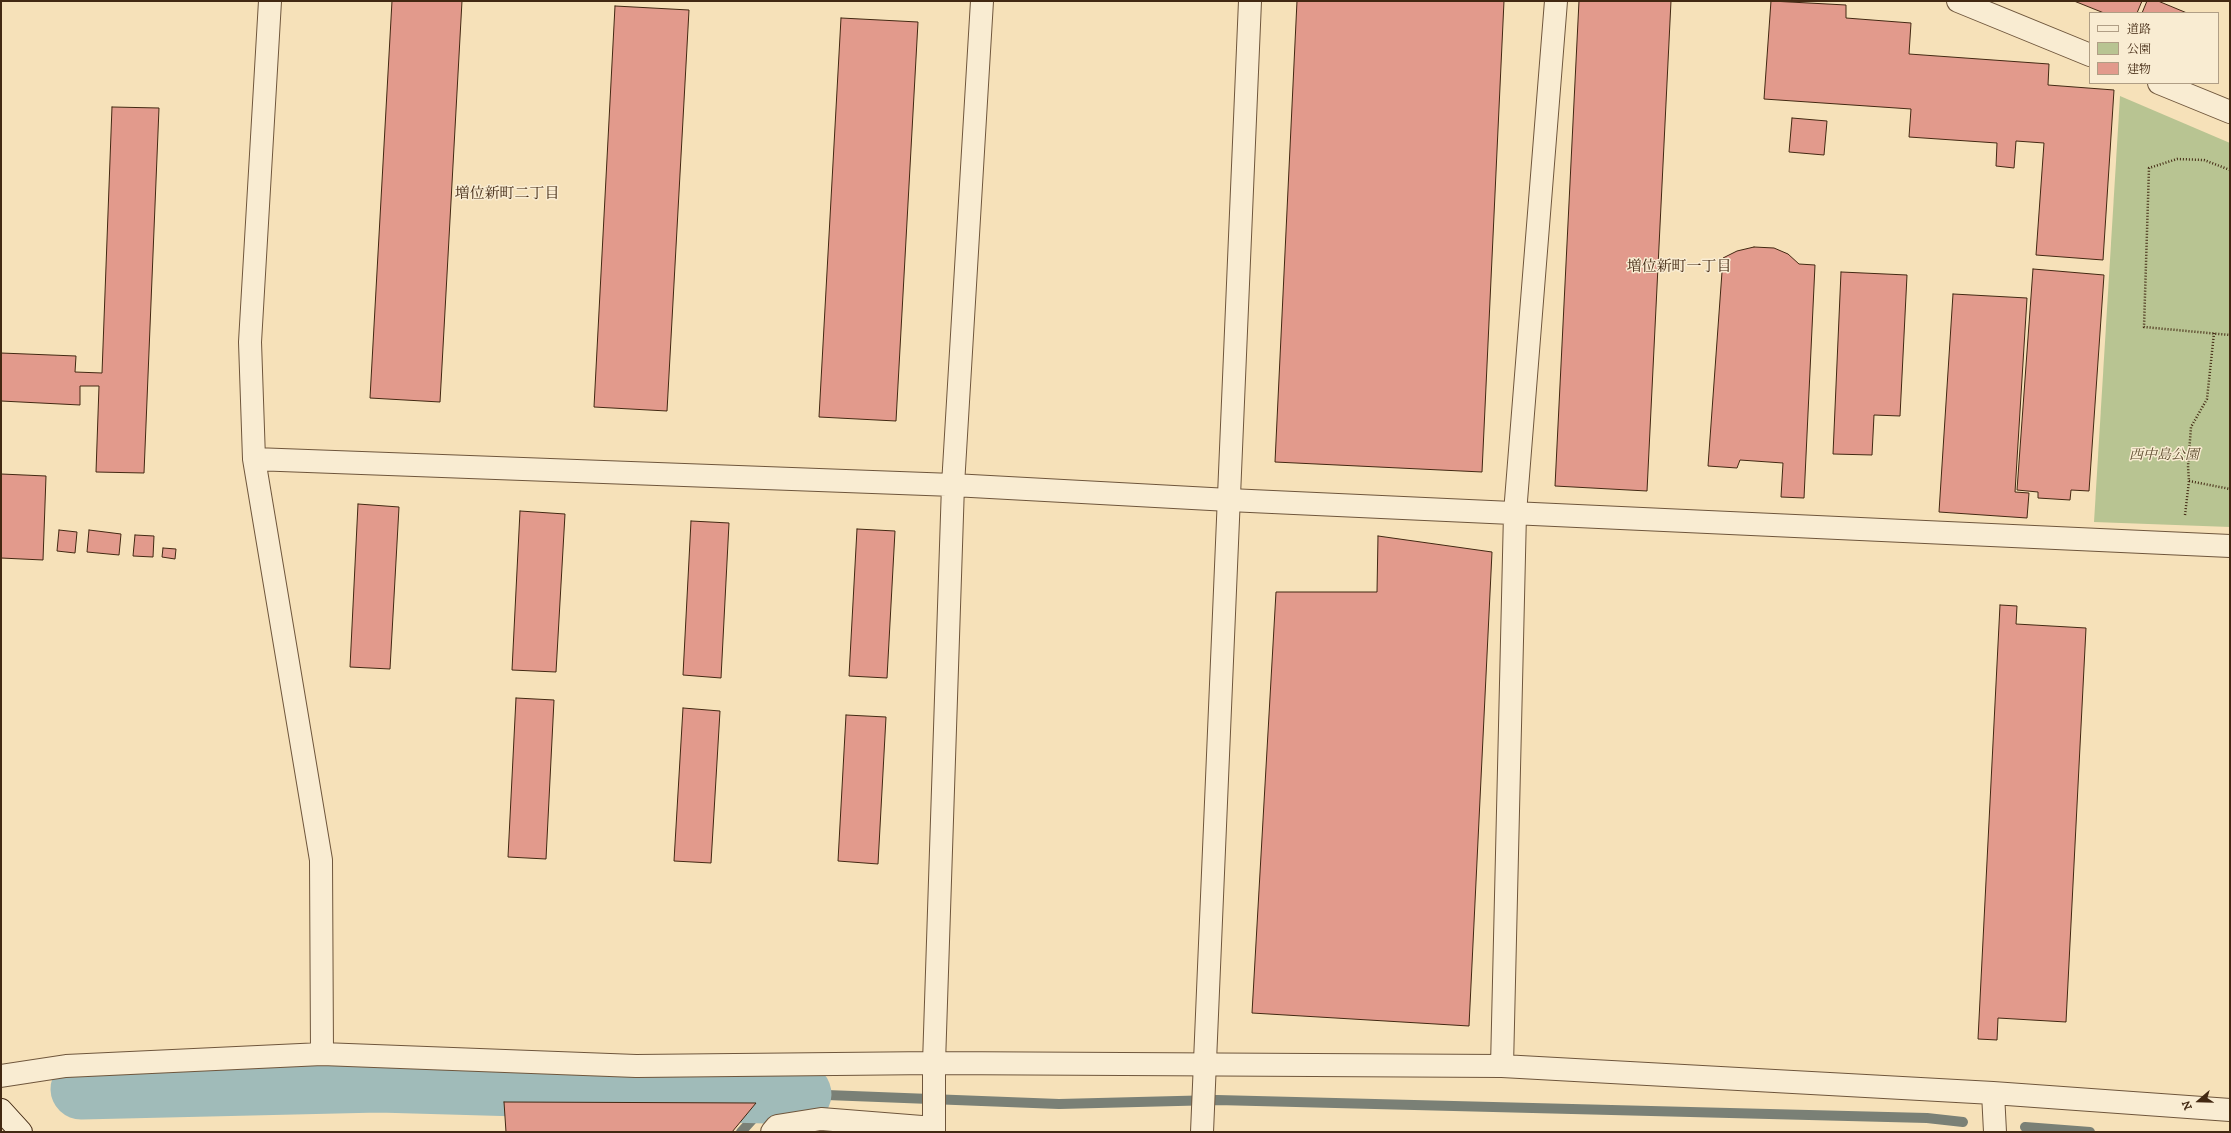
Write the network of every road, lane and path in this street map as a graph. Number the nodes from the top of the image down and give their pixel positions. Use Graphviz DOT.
graph roads {
  1 [pos="270,1"];
  2 [pos="982,1"];
  3 [pos="1250,1"];
  4 [pos="1556,1"];
  5 [pos="1958,1"];
  6 [pos="2089,55"];
  7 [pos="2161,84"];
  8 [pos="2230,112"];
  9 [pos="2230,170"];
  10 [pos="2214,333"];
  11 [pos="2230,335"];
  12 [pos="254,459"];
  13 [pos="2189,482"];
  14 [pos="953,485"];
  15 [pos="2230,489"];
  16 [pos="1229,500"];
  17 [pos="1515,513"];
  18 [pos="2184,544"];
  19 [pos="2230,546"];
  20 [pos="322,1054"];
  21 [pos="934,1063"];
  22 [pos="1205,1064"];
  23 [pos="1502,1066"];
  24 [pos="1,1076"];
  25 [pos="1993,1093"];
  26 [pos="1,1110"];
  27 [pos="2230,1110"];
  28 [pos="1203,1129"];
  29 [pos="934,1130"];
  30 [pos="21,1132"];
  31 [pos="772,1132"];
  32 [pos="1994,1132"];
  1 -- 12 [label="street"];
  2 -- 14 [label="street"];
  3 -- 16 [label="street"];
  4 -- 17 [label="street"];
  5 -- 6 [label="street"];
  7 -- 8 [label="street"];
  9 -- 10 [label="path"];
  10 -- 11 [label="path"];
  10 -- 13 [label="path"];
  12 -- 14 [label="street"];
  12 -- 20 [label="street"];
  13 -- 15 [label="path"];
  13 -- 18 [label="path"];
  14 -- 16 [label="street"];
  14 -- 21 [label="street"];
  16 -- 17 [label="street"];
  16 -- 22 [label="street"];
  17 -- 18 [label="street"];
  17 -- 23 [label="street"];
  18 -- 19 [label="street"];
  20 -- 21 [label="street"];
  20 -- 24 [label="street"];
  21 -- 22 [label="street"];
  21 -- 29 [label="street"];
  22 -- 23 [label="street"];
  22 -- 28 [label="street"];
  23 -- 25 [label="street"];
  25 -- 27 [label="street"];
  25 -- 32 [label="street"];
  26 -- 30 [label="street"];
  29 -- 31 [label="street"];
}
